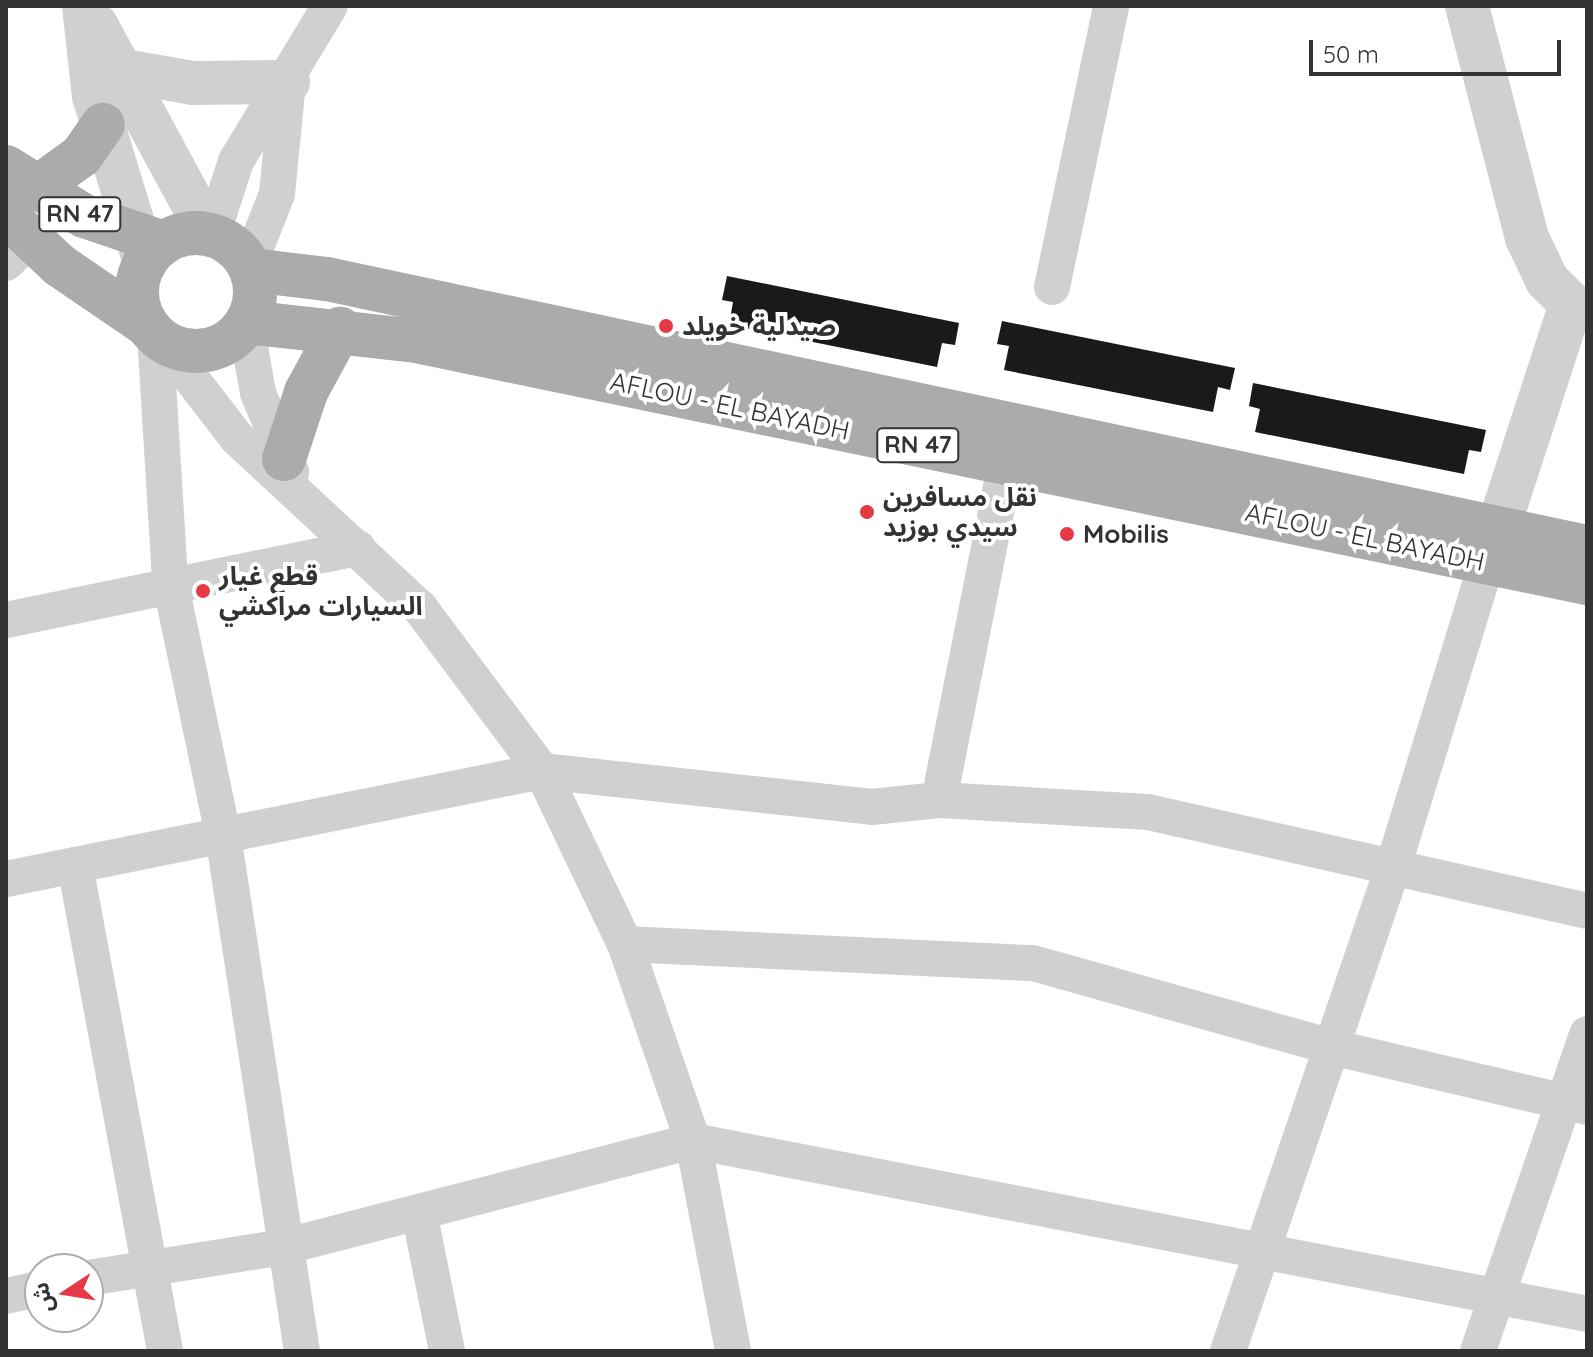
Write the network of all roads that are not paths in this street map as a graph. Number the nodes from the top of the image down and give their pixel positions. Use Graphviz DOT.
graph roads {
  1 [pos="85,6"];
  2 [pos="330,6"];
  3 [pos="1111,6"];
  4 [pos="1467,6"];
  5 [pos="118,70"];
  6 [pos="288,82"];
  7 [pos="103,125"];
  8 [pos="17,215"];
  9 [pos="210,234"];
  10 [pos="148,246"];
  11 [pos="250,268"];
  12 [pos="1052,287"];
  13 [pos="1579,306"];
  14 [pos="247,323"];
  15 [pos="340,329"];
  16 [pos="154,332"];
  17 [pos="737,387"];
  18 [pos="1009,444"];
  19 [pos="293,475"];
  20 [pos="1493,546"];
  21 [pos="1587,547"];
  22 [pos="358,548"];
  23 [pos="170,581"];
  24 [pos="1587,583"];
  25 [pos="6,620"];
  26 [pos="542,771"];
  27 [pos="939,800"];
  28 [pos="223,835"];
  29 [pos="1394,864"];
  30 [pos="75,865"];
  31 [pos="6,879"];
  32 [pos="1587,911"];
  33 [pos="625,944"];
  34 [pos="1587,1034"];
  35 [pos="1331,1047"];
  36 [pos="1576,1105"];
  37 [pos="693,1141"];
  38 [pos="419,1212"];
  39 [pos="283,1247"];
  40 [pos="1259,1254"];
  41 [pos="149,1264"];
  42 [pos="104,1274"];
  43 [pos="1498,1294"];
  44 [pos="1587,1314"];
  45 [pos="744,1348"];
  46 [pos="165,1351"];
  47 [pos="302,1351"];
  48 [pos="447,1351"];
  49 [pos="1228,1351"];
  50 [pos="1478,1351"];
  1 -- 5 [label="street"];
  1 -- 7 [label="street"];
  2 -- 6 [label="street"];
  3 -- 12 [label="street"];
  4 -- 13 [label="street"];
  5 -- 6 [label="street"];
  5 -- 9 [label="street"];
  6 -- 9 [label="street"];
  6 -- 11 [label="street"];
  7 -- 8 [label="main road"];
  7 -- 10 [label="street"];
  8 -- 10 [label="main road, RN 47"];
  8 -- 16 [label="main road"];
  9 -- 10 [label="main road"];
  9 -- 11 [label="main road"];
  10 -- 16 [label="main road"];
  11 -- 14 [label="main road"];
  11 -- 17 [label="main road, AFLOU - EL BAYADH / RN 47"];
  13 -- 20 [label="street"];
  14 -- 15 [label="main road, AFLOU - EL BAYADH / RN 47"];
  14 -- 16 [label="main road"];
  14 -- 19 [label="street"];
  15 -- 17 [label="main road, AFLOU - EL BAYADH / RN 47"];
  15 -- 19 [label="main road"];
  16 -- 19 [label="street"];
  16 -- 23 [label="street"];
  17 -- 18 [label="main road, AFLOU - EL BAYADH / RN 47"];
  18 -- 20 [label="main road, AFLOU - EL BAYADH / RN 47"];
  18 -- 27 [label="street"];
  19 -- 22 [label="street"];
  20 -- 21 [label="main road, AFLOU - EL BAYADH / RN 47"];
  20 -- 24 [label="main road, AFLOU - EL BAYADH / RN 47"];
  20 -- 29 [label="street"];
  22 -- 23 [label="street"];
  22 -- 26 [label="street"];
  23 -- 25 [label="street"];
  23 -- 28 [label="street"];
  26 -- 27 [label="street"];
  26 -- 28 [label="street"];
  26 -- 33 [label="street"];
  27 -- 29 [label="street"];
  28 -- 30 [label="street"];
  28 -- 39 [label="street"];
  29 -- 32 [label="street"];
  29 -- 35 [label="street"];
  30 -- 31 [label="street"];
  30 -- 41 [label="street"];
  33 -- 35 [label="street"];
  33 -- 37 [label="street"];
  34 -- 36 [label="street"];
  35 -- 36 [label="street"];
  35 -- 40 [label="street"];
  36 -- 43 [label="street"];
  37 -- 38 [label="street"];
  37 -- 40 [label="street"];
  37 -- 45 [label="street"];
  38 -- 39 [label="street"];
  38 -- 48 [label="street"];
  39 -- 41 [label="street"];
  39 -- 47 [label="street"];
  40 -- 43 [label="street"];
  40 -- 49 [label="street"];
  41 -- 42 [label="street"];
  41 -- 46 [label="street"];
  43 -- 44 [label="street"];
  43 -- 50 [label="street"];
}
